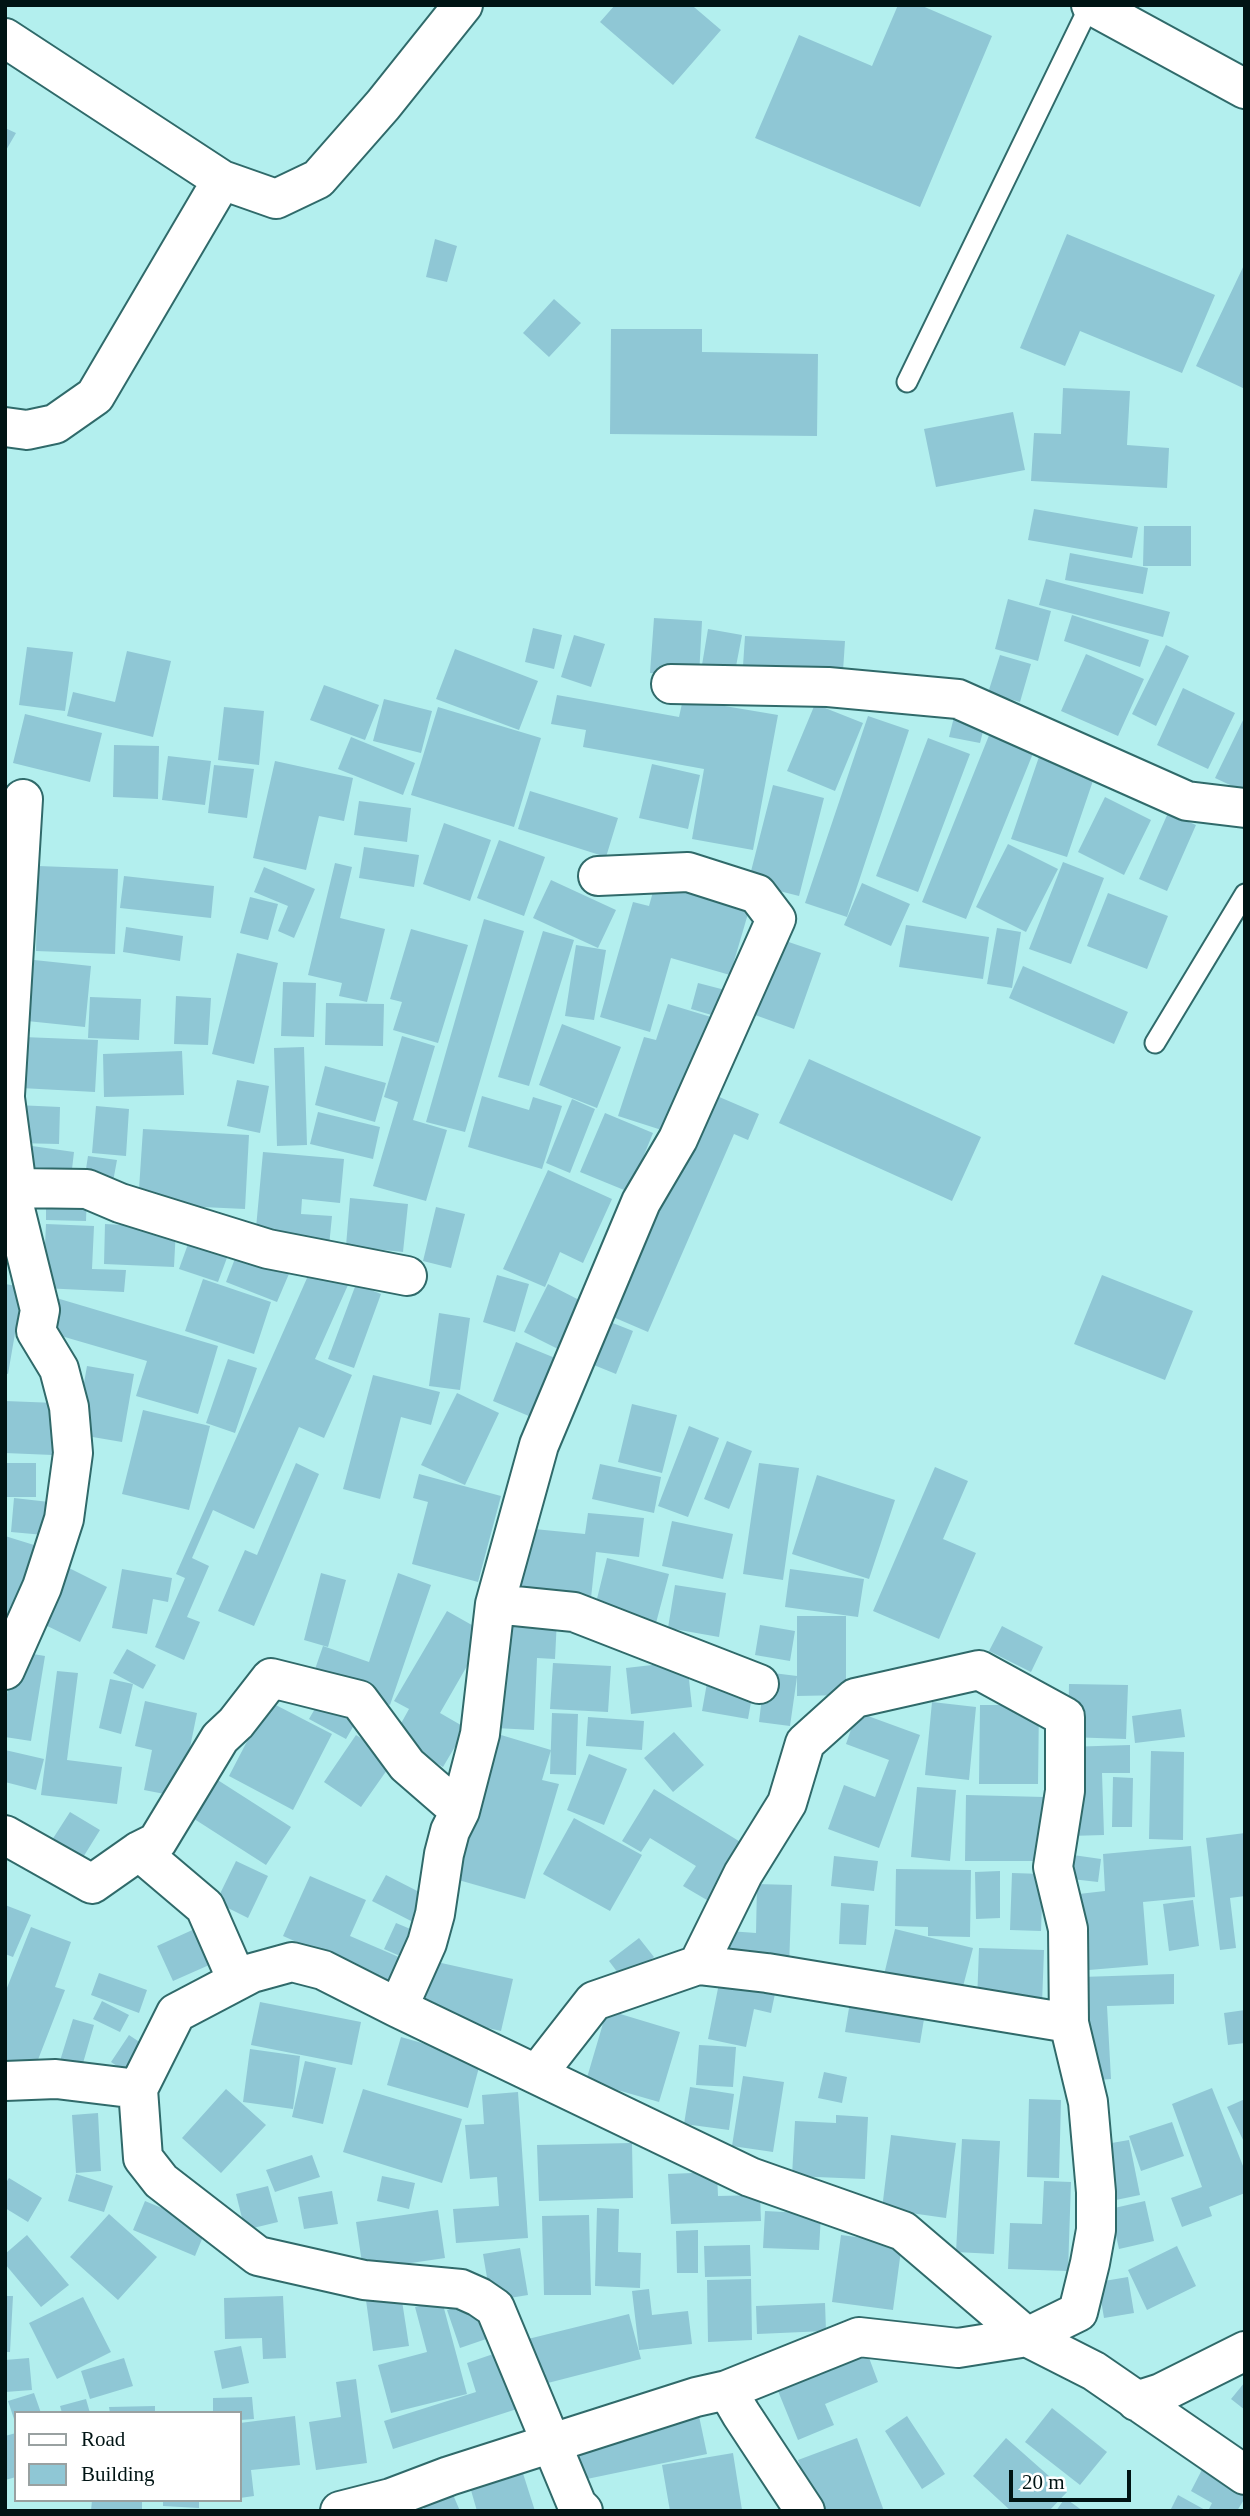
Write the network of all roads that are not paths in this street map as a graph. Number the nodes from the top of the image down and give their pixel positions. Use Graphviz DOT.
graph roads {
  1 [pos="463,5"];
  2 [pos="1090,5"];
  3 [pos="5,38"];
  4 [pos="1245,89"];
  5 [pos="222,180"];
  6 [pos="907,383"];
  7 [pos="5,427"];
  8 [pos="671,684"];
  9 [pos="23,799"];
  10 [pos="1245,808"];
  11 [pos="598,876"];
  12 [pos="1245,894"];
  13 [pos="1155,1043"];
  14 [pos="5,1096"];
  15 [pos="17,1188"];
  16 [pos="407,1276"];
  17 [pos="495,1605"];
  18 [pos="5,1670"];
  19 [pos="759,1684"];
  20 [pos="460,1811"];
  21 [pos="5,1835"];
  22 [pos="139,1851"];
  23 [pos="698,1965"];
  24 [pos="237,1980"];
  25 [pos="398,2008"];
  26 [pos="1069,2023"];
  27 [pos="537,2074"];
  28 [pos="5,2081"];
  29 [pos="138,2089"];
  30 [pos="1027,2337"];
  31 [pos="1245,2351"];
  32 [pos="727,2390"];
  33 [pos="1136,2401"];
  34 [pos="552,2444"];
  35 [pos="1245,2475"];
  36 [pos="394,2504"];
  37 [pos="340,2511"];
  38 [pos="583,2511"];
  39 [pos="805,2511"];
  1 -- 5 [label="street"];
  2 -- 4 [label="street"];
  2 -- 6 [label="lane"];
  3 -- 5 [label="street"];
  5 -- 7 [label="street"];
  8 -- 10 [label="street"];
  9 -- 14 [label="street"];
  11 -- 17 [label="street"];
  12 -- 13 [label="lane"];
  14 -- 15 [label="street"];
  15 -- 16 [label="street"];
  15 -- 18 [label="street"];
  17 -- 19 [label="street"];
  17 -- 20 [label="street"];
  20 -- 22 [label="street"];
  20 -- 25 [label="street"];
  21 -- 22 [label="street"];
  22 -- 24 [label="street"];
  23 -- 26 [label="street"];
  23 -- 26 [label="street"];
  23 -- 27 [label="street"];
  24 -- 25 [label="street"];
  24 -- 29 [label="street"];
  25 -- 27 [label="street"];
  26 -- 30 [label="street"];
  27 -- 30 [label="street"];
  28 -- 29 [label="street"];
  29 -- 34 [label="street"];
  30 -- 32 [label="street"];
  30 -- 33 [label="street"];
  31 -- 33 [label="street"];
  32 -- 34 [label="street"];
  32 -- 39 [label="street"];
  33 -- 35 [label="street"];
  34 -- 36 [label="street"];
  34 -- 38 [label="street"];
  36 -- 37 [label="street"];
}
